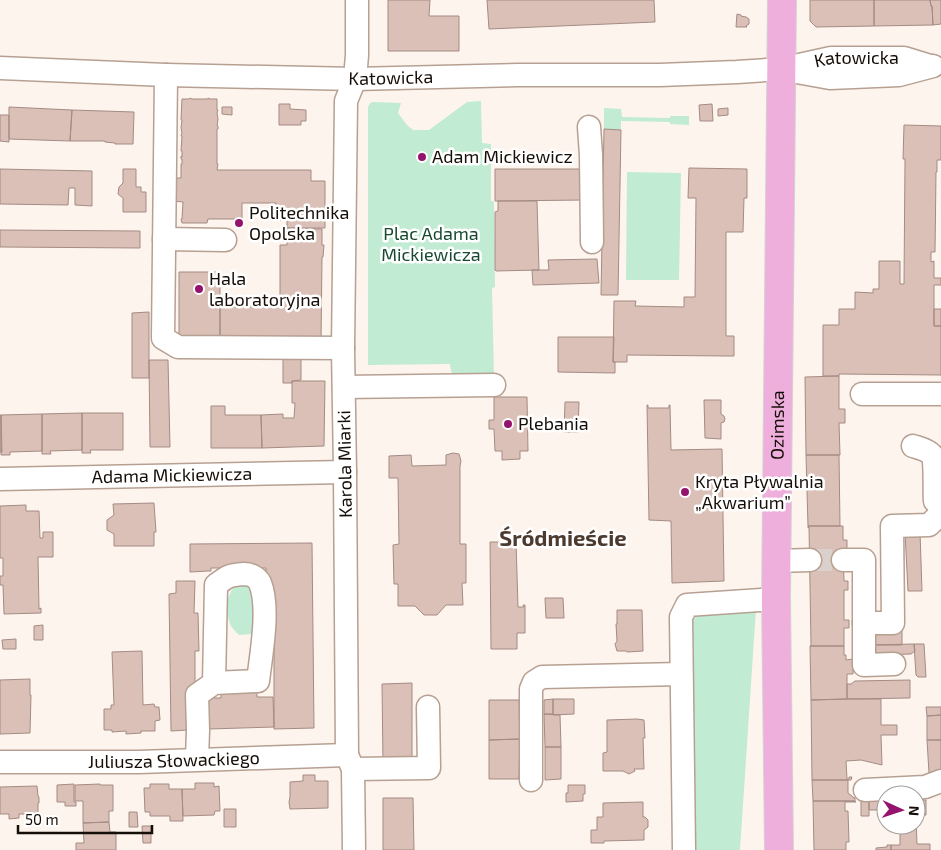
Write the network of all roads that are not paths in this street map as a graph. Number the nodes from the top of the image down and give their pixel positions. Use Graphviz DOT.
graph roads {
  1 [pos="357,0"];
  2 [pos="782,0"];
  3 [pos="935,66"];
  4 [pos="0,68"];
  5 [pos="781,69"];
  6 [pos="166,75"];
  7 [pos="355,79"];
  8 [pos="590,127"];
  9 [pos="164,239"];
  10 [pos="225,240"];
  11 [pos="592,242"];
  12 [pos="343,348"];
  13 [pos="494,385"];
  14 [pos="344,387"];
  15 [pos="862,394"];
  16 [pos="941,394"];
  17 [pos="913,446"];
  18 [pos="345,472"];
  19 [pos="0,478"];
  20 [pos="941,506"];
  21 [pos="941,513"];
  22 [pos="810,560"];
  23 [pos="843,560"];
  24 [pos="776,561"];
  25 [pos="776,599"];
  26 [pos="864,623"];
  27 [pos="894,664"];
  28 [pos="681,674"];
  29 [pos="214,683"];
  30 [pos="428,707"];
  31 [pos="197,759"];
  32 [pos="0,762"];
  33 [pos="350,762"];
  34 [pos="531,780"];
  35 [pos="941,781"];
  36 [pos="865,790"];
  37 [pos="354,850"];
  38 [pos="684,850"];
  39 [pos="779,850"];
  1 -- 7 [label="street, Karola Miarki"];
  2 -- 5 [label="main road, Ozimska"];
  3 -- 5 [label="street, Katowicka"];
  4 -- 6 [label="street, Katowicka"];
  5 -- 7 [label="street, Katowicka"];
  5 -- 24 [label="main road, Ozimska"];
  6 -- 7 [label="street, Katowicka"];
  6 -- 9 [label="street"];
  7 -- 12 [label="street, Karola Miarki"];
  8 -- 11 [label="street"];
  9 -- 10 [label="street"];
  9 -- 12 [label="street"];
  12 -- 14 [label="street, Karola Miarki"];
  13 -- 14 [label="street"];
  14 -- 18 [label="street, Karola Miarki"];
  15 -- 16 [label="street"];
  17 -- 20 [label="street"];
  18 -- 19 [label="street, Adama Mickiewicza"];
  18 -- 33 [label="street, Karola Miarki"];
  21 -- 26 [label="street"];
  22 -- 24 [label="street"];
  23 -- 26 [label="street"];
  24 -- 25 [label="main road, Ozimska"];
  25 -- 28 [label="street"];
  25 -- 39 [label="main road, Ozimska"];
  26 -- 27 [label="street"];
  28 -- 34 [label="street"];
  28 -- 38 [label="street"];
  29 -- 29 [label="street"];
  29 -- 31 [label="street"];
  30 -- 33 [label="street, Juliusza Słowackiego"];
  31 -- 32 [label="street, Juliusza Słowackiego"];
  31 -- 33 [label="street, Juliusza Słowackiego"];
  33 -- 37 [label="street, Karola Miarki"];
  35 -- 36 [label="street"];
}
